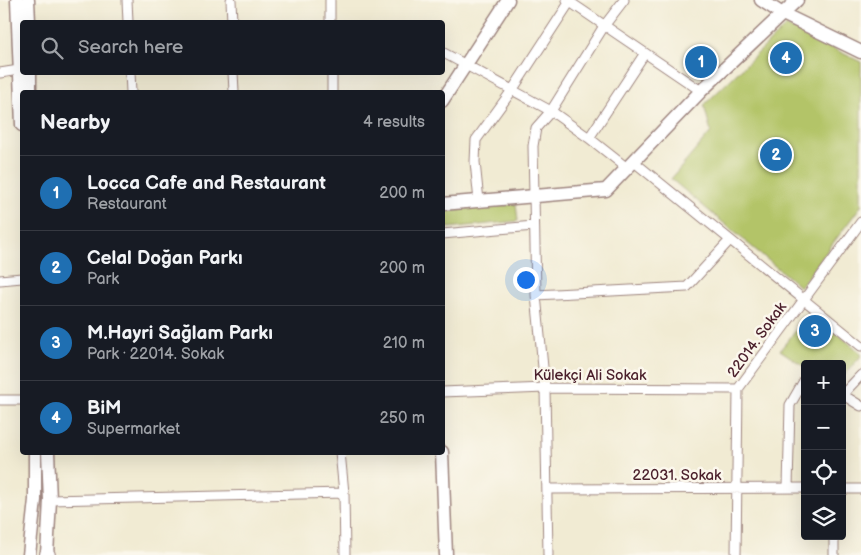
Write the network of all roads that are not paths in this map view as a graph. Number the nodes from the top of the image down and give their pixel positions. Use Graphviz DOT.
graph roads {
  1 [pos="17,0"];
  2 [pos="28,0"];
  3 [pos="127,0"];
  4 [pos="231,0"];
  5 [pos="330,0"];
  6 [pos="508,0"];
  7 [pos="624,0"];
  8 [pos="761,0"];
  9 [pos="797,0"];
  10 [pos="569,1"];
  11 [pos="781,13"];
  12 [pos="29,20"];
  13 [pos="128,20"];
  14 [pos="232,20"];
  15 [pos="330,20"];
  16 [pos="604,26"];
  17 [pos="20,30"];
  18 [pos="861,52"];
  19 [pos="645,53"];
  20 [pos="445,54"];
  21 [pos="466,64"];
  22 [pos="20,71"];
  23 [pos="0,73"];
  24 [pos="24,75"];
  25 [pos="25,75"];
  26 [pos="130,75"];
  27 [pos="233,75"];
  28 [pos="332,75"];
  29 [pos="23,90"];
  30 [pos="29,90"];
  31 [pos="131,90"];
  32 [pos="234,90"];
  33 [pos="332,90"];
  34 [pos="513,90"];
  35 [pos="701,92"];
  36 [pos="445,96"];
  37 [pos="551,111"];
  38 [pos="589,138"];
  39 [pos="630,165"];
  40 [pos="533,196"];
  41 [pos="479,201"];
  42 [pos="445,204"];
  43 [pos="861,222"];
  44 [pos="534,226"];
  45 [pos="445,234"];
  46 [pos="730,240"];
  47 [pos="20,278"];
  48 [pos="0,280"];
  49 [pos="536,295"];
  50 [pos="803,300"];
  51 [pos="861,346"];
  52 [pos="861,374"];
  53 [pos="801,387"];
  54 [pos="545,388"];
  55 [pos="738,389"];
  56 [pos="846,391"];
  57 [pos="445,392"];
  58 [pos="846,397"];
  59 [pos="0,400"];
  60 [pos="20,400"];
  61 [pos="861,406"];
  62 [pos="35,455"];
  63 [pos="48,455"];
  64 [pos="340,455"];
  65 [pos="442,455"];
  66 [pos="788,488"];
  67 [pos="801,488"];
  68 [pos="548,489"];
  69 [pos="737,489"];
  70 [pos="846,489"];
  71 [pos="861,489"];
  72 [pos="344,493"];
  73 [pos="50,500"];
  74 [pos="834,540"];
  75 [pos="29,555"];
  76 [pos="47,555"];
  77 [pos="345,555"];
  78 [pos="446,555"];
  79 [pos="548,555"];
  80 [pos="736,555"];
  81 [pos="834,555"];
  1 -- 17 [label="street"];
  2 -- 12 [label="street"];
  3 -- 13 [label="street"];
  4 -- 14 [label="street"];
  5 -- 15 [label="street"];
  6 -- 21 [label="street"];
  7 -- 16 [label="street"];
  8 -- 11 [label="street"];
  9 -- 11 [label="street"];
  10 -- 16 [label="street"];
  10 -- 34 [label="street"];
  11 -- 18 [label="street"];
  11 -- 35 [label="street"];
  16 -- 19 [label="street"];
  16 -- 37 [label="street"];
  19 -- 35 [label="street"];
  19 -- 38 [label="street"];
  20 -- 21 [label="street"];
  21 -- 34 [label="street"];
  21 -- 36 [label="street"];
  22 -- 23 [label="street"];
  24 -- 29 [label="street"];
  25 -- 30 [label="street"];
  26 -- 31 [label="street"];
  27 -- 32 [label="street"];
  28 -- 33 [label="street"];
  34 -- 37 [label="street"];
  34 -- 41 [label="street"];
  35 -- 39 [label="street"];
  37 -- 38 [label="street"];
  37 -- 40 [label="street"];
  38 -- 39 [label="street"];
  39 -- 40 [label="street"];
  39 -- 46 [label="street"];
  40 -- 41 [label="street"];
  40 -- 44 [label="street"];
  41 -- 42 [label="street"];
  43 -- 50 [label="street, 22014. Sokak"];
  44 -- 45 [label="street"];
  44 -- 49 [label="street"];
  46 -- 49 [label="street"];
  46 -- 50 [label="street"];
  47 -- 48 [label="street"];
  49 -- 54 [label="street"];
  50 -- 51 [label="street"];
  50 -- 55 [label="street, 22014. Sokak"];
  52 -- 56 [label="street"];
  53 -- 66 [label="street"];
  54 -- 55 [label="street, Külekçi Ali Sokak"];
  54 -- 57 [label="street, Külekçi Ali Sokak"];
  54 -- 68 [label="street"];
  55 -- 69 [label="street, 22014. Sokak"];
  58 -- 61 [label="street"];
  59 -- 60 [label="street"];
  62 -- 75 [label="street"];
  63 -- 73 [label="street"];
  64 -- 72 [label="street"];
  65 -- 78 [label="street"];
  66 -- 67 [label="street, 22031. Sokak"];
  66 -- 69 [label="street, 22031. Sokak"];
  68 -- 69 [label="street, 22031. Sokak"];
  68 -- 79 [label="street"];
  69 -- 80 [label="street, 22014. Sokak"];
  70 -- 71 [label="street"];
  72 -- 73 [label="street"];
  72 -- 77 [label="street"];
  73 -- 76 [label="street"];
  74 -- 81 [label="street"];
}
